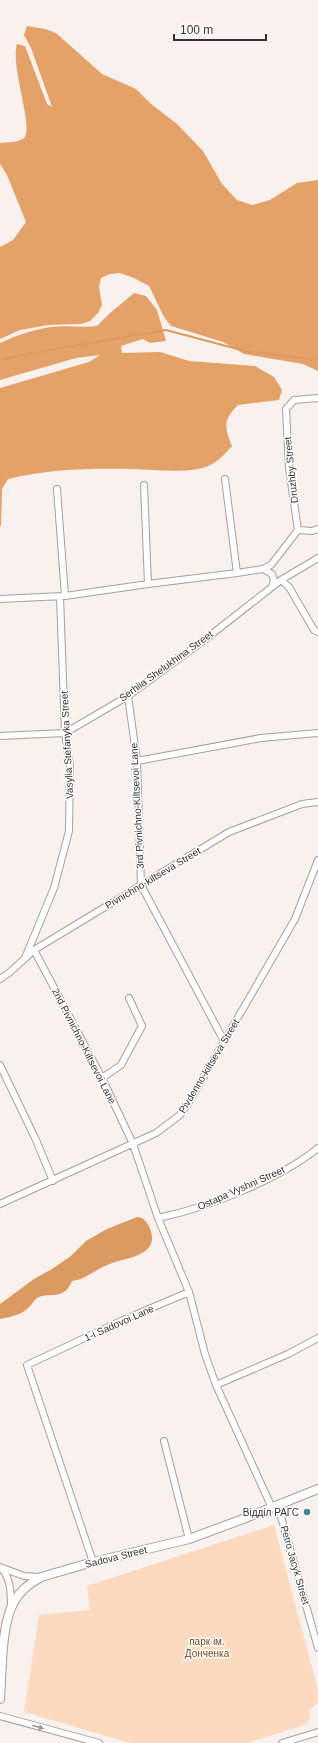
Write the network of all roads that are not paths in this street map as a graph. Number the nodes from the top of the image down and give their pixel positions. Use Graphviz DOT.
graph roads {
  1 [pos="318,398"];
  2 [pos="225,479"];
  3 [pos="144,485"];
  4 [pos="57,489"];
  5 [pos="318,529"];
  6 [pos="298,530"];
  7 [pos="318,558"];
  8 [pos="263,569"];
  9 [pos="237,573"];
  10 [pos="281,580"];
  11 [pos="148,584"];
  12 [pos="272,587"];
  13 [pos="62,596"];
  14 [pos="0,599"];
  15 [pos="318,632"];
  16 [pos="128,696"];
  17 [pos="65,733"];
  18 [pos="318,733"];
  19 [pos="0,736"];
  20 [pos="137,761"];
  21 [pos="318,802"];
  22 [pos="318,860"];
  23 [pos="141,885"];
  24 [pos="34,950"];
  25 [pos="25,958"];
  26 [pos="0,979"];
  27 [pos="129,998"];
  28 [pos="224,1041"];
  29 [pos="0,1065"];
  30 [pos="102,1078"];
  31 [pos="133,1144"];
  32 [pos="318,1148"];
  33 [pos="53,1180"];
  34 [pos="0,1204"];
  35 [pos="158,1218"];
  36 [pos="189,1292"];
  37 [pos="318,1338"];
  38 [pos="216,1385"];
  39 [pos="164,1441"];
  40 [pos="318,1490"];
  41 [pos="275,1507"];
  42 [pos="189,1539"];
  43 [pos="93,1562"];
  44 [pos="0,1567"];
  45 [pos="41,1577"];
  46 [pos="11,1607"];
  47 [pos="318,1648"];
  48 [pos="0,1699"];
  49 [pos="0,1716"];
  50 [pos="318,1732"];
  51 [pos="99,1743"];
  52 [pos="282,1743"];
  1 -- 6 [label="street, Druzhby Street"];
  2 -- 9 [label="street"];
  3 -- 11 [label="street"];
  4 -- 13 [label="street"];
  5 -- 6 [label="street"];
  6 -- 8 [label="street"];
  7 -- 10 [label="street, Serhiia Shelukhina Street"];
  8 -- 9 [label="street"];
  8 -- 12 [label="street"];
  9 -- 11 [label="street"];
  10 -- 12 [label="street, Serhiia Shelukhina Street"];
  10 -- 15 [label="street"];
  11 -- 13 [label="street"];
  12 -- 16 [label="street, Serhiia Shelukhina Street"];
  13 -- 14 [label="street"];
  13 -- 17 [label="street, Vasylia Stefanyka Street"];
  16 -- 17 [label="street, Serhiia Shelukhina Street"];
  16 -- 20 [label="street, 3rd Pivnichno-Kiltsevoi Lane"];
  17 -- 19 [label="street, Serhiia Shelukhina Street"];
  17 -- 25 [label="street, Vasylia Stefanyka Street"];
  18 -- 20 [label="street"];
  20 -- 23 [label="street, 3rd Pivnichno-Kiltsevoi Lane"];
  21 -- 23 [label="street, Pivnichno-kiltseva Street"];
  22 -- 28 [label="street, Pivdenno-kiltseva Street"];
  23 -- 24 [label="street, Pivnichno-kiltseva Street"];
  23 -- 28 [label="street, 3rd Pivnichno-Kiltsevoi Lane"];
  24 -- 25 [label="street, Pivnichno-kiltseva Street"];
  24 -- 30 [label="street, 2nd Pivnichno-Kiltsevoi Lane"];
  25 -- 26 [label="street, Pivnichno-kiltseva Street"];
  27 -- 30 [label="street"];
  28 -- 31 [label="street, Pivdenno-kiltseva Street"];
  29 -- 33 [label="street"];
  30 -- 31 [label="street, 2nd Pivnichno-Kiltsevoi Lane"];
  31 -- 33 [label="street, Pivdenno-kiltseva Street"];
  31 -- 35 [label="street, 2nd Pivnichno-Kiltsevoi Lane"];
  32 -- 35 [label="street, Ostapa Vyshni Street"];
  33 -- 34 [label="street, Pivdenno-kiltseva Street"];
  35 -- 36 [label="street, 2nd Pivnichno-Kiltsevoi Lane"];
  36 -- 38 [label="street"];
  36 -- 43 [label="street, 1-i Sadovoi Lane"];
  37 -- 38 [label="street"];
  38 -- 41 [label="street"];
  39 -- 42 [label="street"];
  40 -- 41 [label="main road, Sadova Street"];
  41 -- 42 [label="main road, Sadova Street"];
  41 -- 47 [label="street, Petro Jacyk Street"];
  42 -- 43 [label="main road, Sadova Street"];
  43 -- 45 [label="main road, Sadova Street"];
  44 -- 45 [label="street"];
  44 -- 46 [label="street"];
  45 -- 46 [label="main road, Sadova Street"];
  46 -- 48 [label="main road, Sadova Street"];
  49 -- 51 [label="street, one-way"];
  50 -- 52 [label="street"];
}
